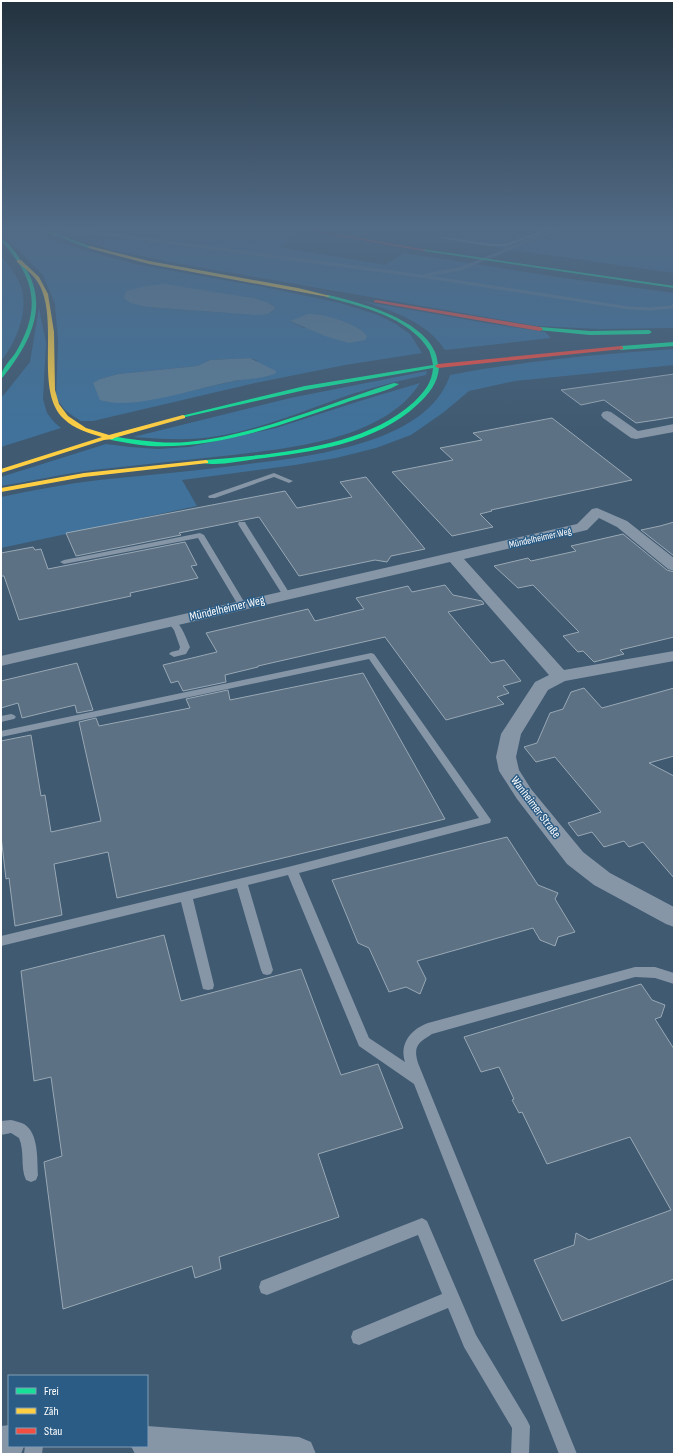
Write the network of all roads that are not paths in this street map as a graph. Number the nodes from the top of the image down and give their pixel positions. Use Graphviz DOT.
graph roads {
  1 [pos="33,295"];
  2 [pos="46,295"];
  3 [pos="320,295"];
  4 [pos="341,295"];
  5 [pos="575,342"];
  6 [pos="674,344"];
  7 [pos="550,353"];
  8 [pos="448,356"];
  9 [pos="417,360"];
  10 [pos="1,376"];
  11 [pos="419,379"];
  12 [pos="406,382"];
  13 [pos="607,415"];
  14 [pos="106,425"];
  15 [pos="674,428"];
  16 [pos="78,433"];
  17 [pos="1,471"];
  18 [pos="289,481"];
  19 [pos="1,490"];
  20 [pos="212,496"];
  21 [pos="242,524"];
  22 [pos="453,556"];
  23 [pos="64,562"];
  24 [pos="674,566"];
  25 [pos="286,594"];
  26 [pos="242,605"];
  27 [pos="171,621"];
  28 [pos="174,654"];
  29 [pos="674,656"];
  30 [pos="1,661"];
  31 [pos="560,676"];
  32 [pos="1,734"];
  33 [pos="292,870"];
  34 [pos="241,883"];
  35 [pos="186,896"];
  36 [pos="674,918"];
  37 [pos="1,941"];
  38 [pos="267,970"];
  39 [pos="674,979"];
  40 [pos="208,985"];
  41 [pos="419,1080"];
  42 [pos="1,1128"];
  43 [pos="31,1175"];
  44 [pos="267,1287"];
  45 [pos="452,1298"];
  46 [pos="359,1337"];
  47 [pos="148,1443"];
  48 [pos="299,1454"];
  49 [pos="520,1454"];
  50 [pos="568,1454"];
  1 -- 10 [label="highway"];
  2 -- 12 [label="highway"];
  3 -- 19 [label="highway"];
  4 -- 5 [label="highway"];
  6 -- 7 [label="highway"];
  7 -- 11 [label="highway"];
  7 -- 17 [label="highway"];
  8 -- 9 [label="highway"];
  13 -- 15 [label="street"];
  14 -- 16 [label="highway"];
  18 -- 20 [label="lane"];
  21 -- 25 [label="lane"];
  22 -- 24 [label="street, Mündelheimer Weg"];
  22 -- 25 [label="street, Mündelheimer Weg"];
  22 -- 31 [label="street"];
  23 -- 26 [label="lane"];
  25 -- 26 [label="street, Mündelheimer Weg"];
  26 -- 27 [label="street, Mündelheimer Weg"];
  27 -- 28 [label="lane"];
  27 -- 30 [label="street, Mündelheimer Weg"];
  29 -- 31 [label="street, Wanheimer Straße"];
  31 -- 36 [label="street, Wanheimer Straße"];
  32 -- 33 [label="lane"];
  33 -- 34 [label="lane"];
  33 -- 41 [label="lane"];
  34 -- 35 [label="lane"];
  34 -- 38 [label="lane"];
  35 -- 37 [label="lane"];
  35 -- 40 [label="lane"];
  39 -- 41 [label="lane"];
  41 -- 50 [label="lane"];
  42 -- 43 [label="lane"];
  44 -- 45 [label="lane"];
  45 -- 46 [label="lane"];
  45 -- 49 [label="lane"];
  47 -- 48 [label="street"];
}
